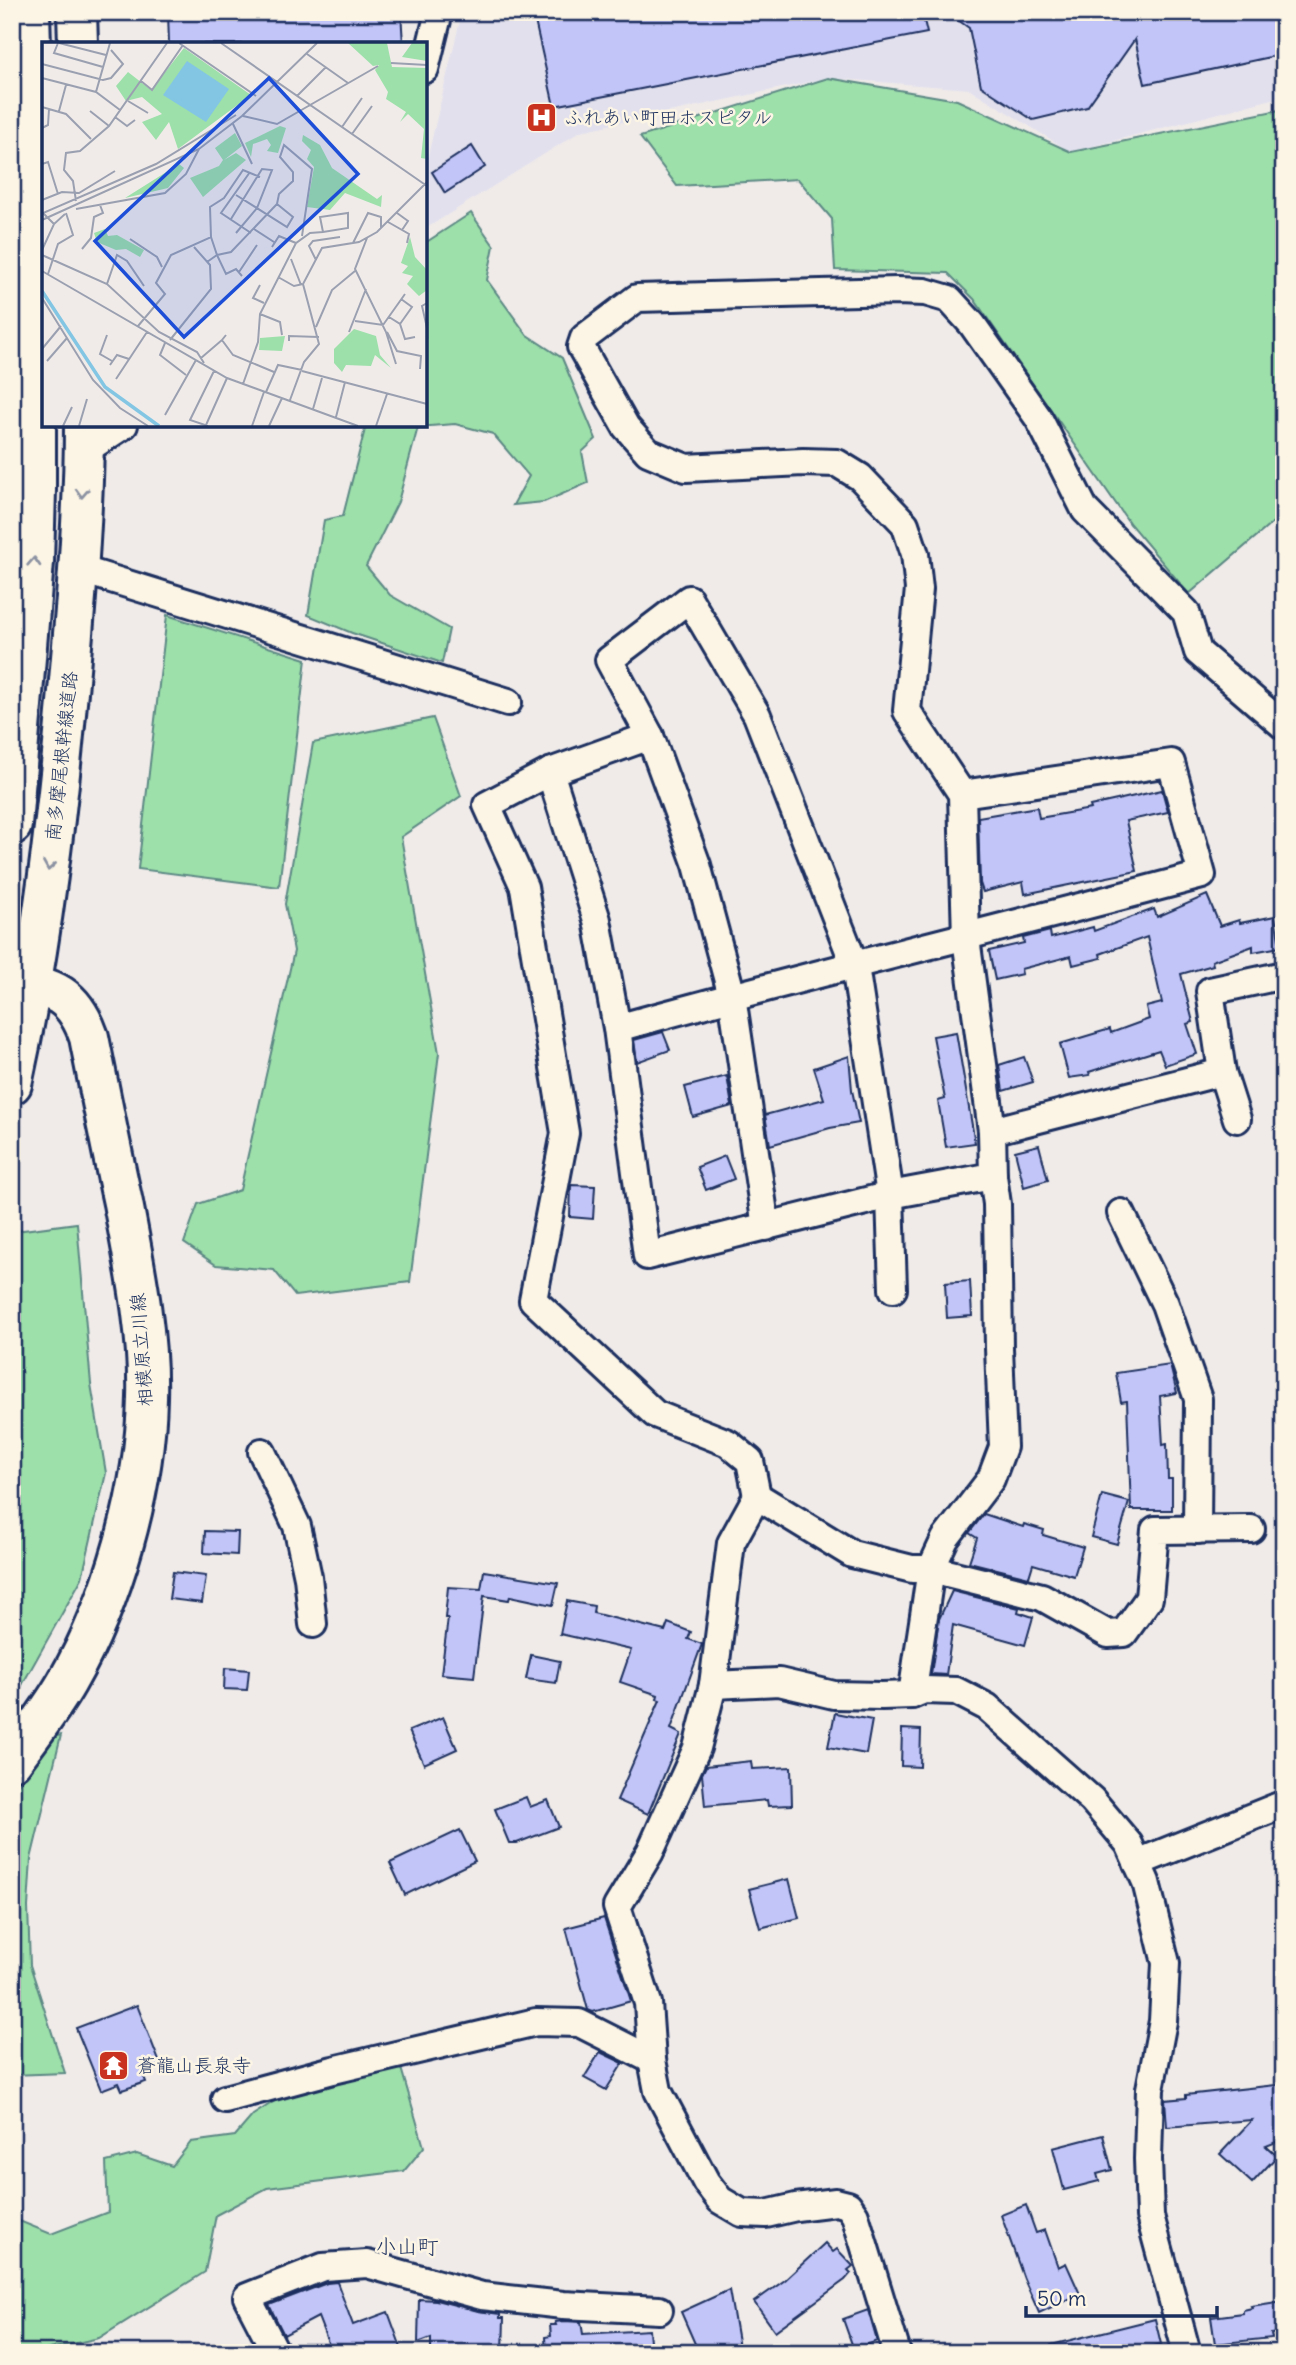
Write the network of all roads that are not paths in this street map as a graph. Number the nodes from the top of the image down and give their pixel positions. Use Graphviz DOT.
graph roads {
  1 [pos="30,12"];
  2 [pos="77,12"];
  3 [pos="439,12"];
  4 [pos="78,42"];
  5 [pos="427,61"];
  6 [pos="24,215"];
  7 [pos="118,427"];
  8 [pos="84,438"];
  9 [pos="24,504"];
  10 [pos="79,569"];
  11 [pos="508,702"];
  12 [pos="1284,726"];
  13 [pos="650,736"];
  14 [pos="550,772"];
  15 [pos="962,794"];
  16 [pos="12,825"];
  17 [pos="966,938"];
  18 [pos="855,966"];
  19 [pos="1284,975"];
  20 [pos="22,982"];
  21 [pos="732,996"];
  22 [pos="617,1028"];
  23 [pos="1222,1072"];
  24 [pos="12,1084"];
  25 [pos="1237,1119"];
  26 [pos="992,1131"];
  27 [pos="993,1176"];
  28 [pos="890,1195"];
  29 [pos="1121,1213"];
  30 [pos="766,1227"];
  31 [pos="893,1289"];
  32 [pos="262,1451"];
  33 [pos="757,1496"];
  34 [pos="1251,1529"];
  35 [pos="1197,1530"];
  36 [pos="931,1569"];
  37 [pos="313,1624"];
  38 [pos="713,1685"];
  39 [pos="912,1695"];
  40 [pos="12,1761"];
  41 [pos="1284,1804"];
  42 [pos="1137,1863"];
  43 [pos="652,2060"];
  44 [pos="225,2099"];
  45 [pos="659,2310"];
  46 [pos="276,2353"];
  47 [pos="897,2353"];
  48 [pos="1187,2353"];
  1 -- 6 [label="main road"];
  2 -- 4 [label="main road"];
  3 -- 5 [label="street"];
  6 -- 9 [label="main road"];
  7 -- 8 [label="street"];
  8 -- 10 [label="main road, 南多摩尾根幹線道路, one-way"];
  16 -- 9 [label="main road, one-way"];
  10 -- 11 [label="street"];
  10 -- 20 [label="main road, 南多摩尾根幹線道路, one-way"];
  12 -- 15 [label="street"];
  13 -- 14 [label="street"];
  13 -- 18 [label="street"];
  13 -- 21 [label="street"];
  14 -- 22 [label="street"];
  14 -- 33 [label="street"];
  15 -- 17 [label="street"];
  15 -- 17 [label="street"];
  17 -- 18 [label="street"];
  17 -- 26 [label="street"];
  18 -- 21 [label="street"];
  18 -- 28 [label="street"];
  19 -- 23 [label="street"];
  20 -- 24 [label="main road, 南多摩尾根幹線道路"];
  20 -- 40 [label="main road, 相模原立川線"];
  21 -- 22 [label="street"];
  21 -- 30 [label="street"];
  22 -- 30 [label="street"];
  23 -- 25 [label="street"];
  23 -- 26 [label="street"];
  26 -- 27 [label="street"];
  27 -- 28 [label="street"];
  27 -- 36 [label="street"];
  28 -- 30 [label="street"];
  28 -- 31 [label="street"];
  29 -- 35 [label="street"];
  32 -- 37 [label="street"];
  33 -- 36 [label="street"];
  33 -- 38 [label="street"];
  34 -- 35 [label="street"];
  35 -- 36 [label="street"];
  36 -- 39 [label="street"];
  38 -- 39 [label="street"];
  38 -- 43 [label="street"];
  39 -- 42 [label="street"];
  41 -- 42 [label="street"];
  42 -- 48 [label="street"];
  43 -- 44 [label="street"];
  43 -- 47 [label="street"];
  45 -- 46 [label="street"];
}
